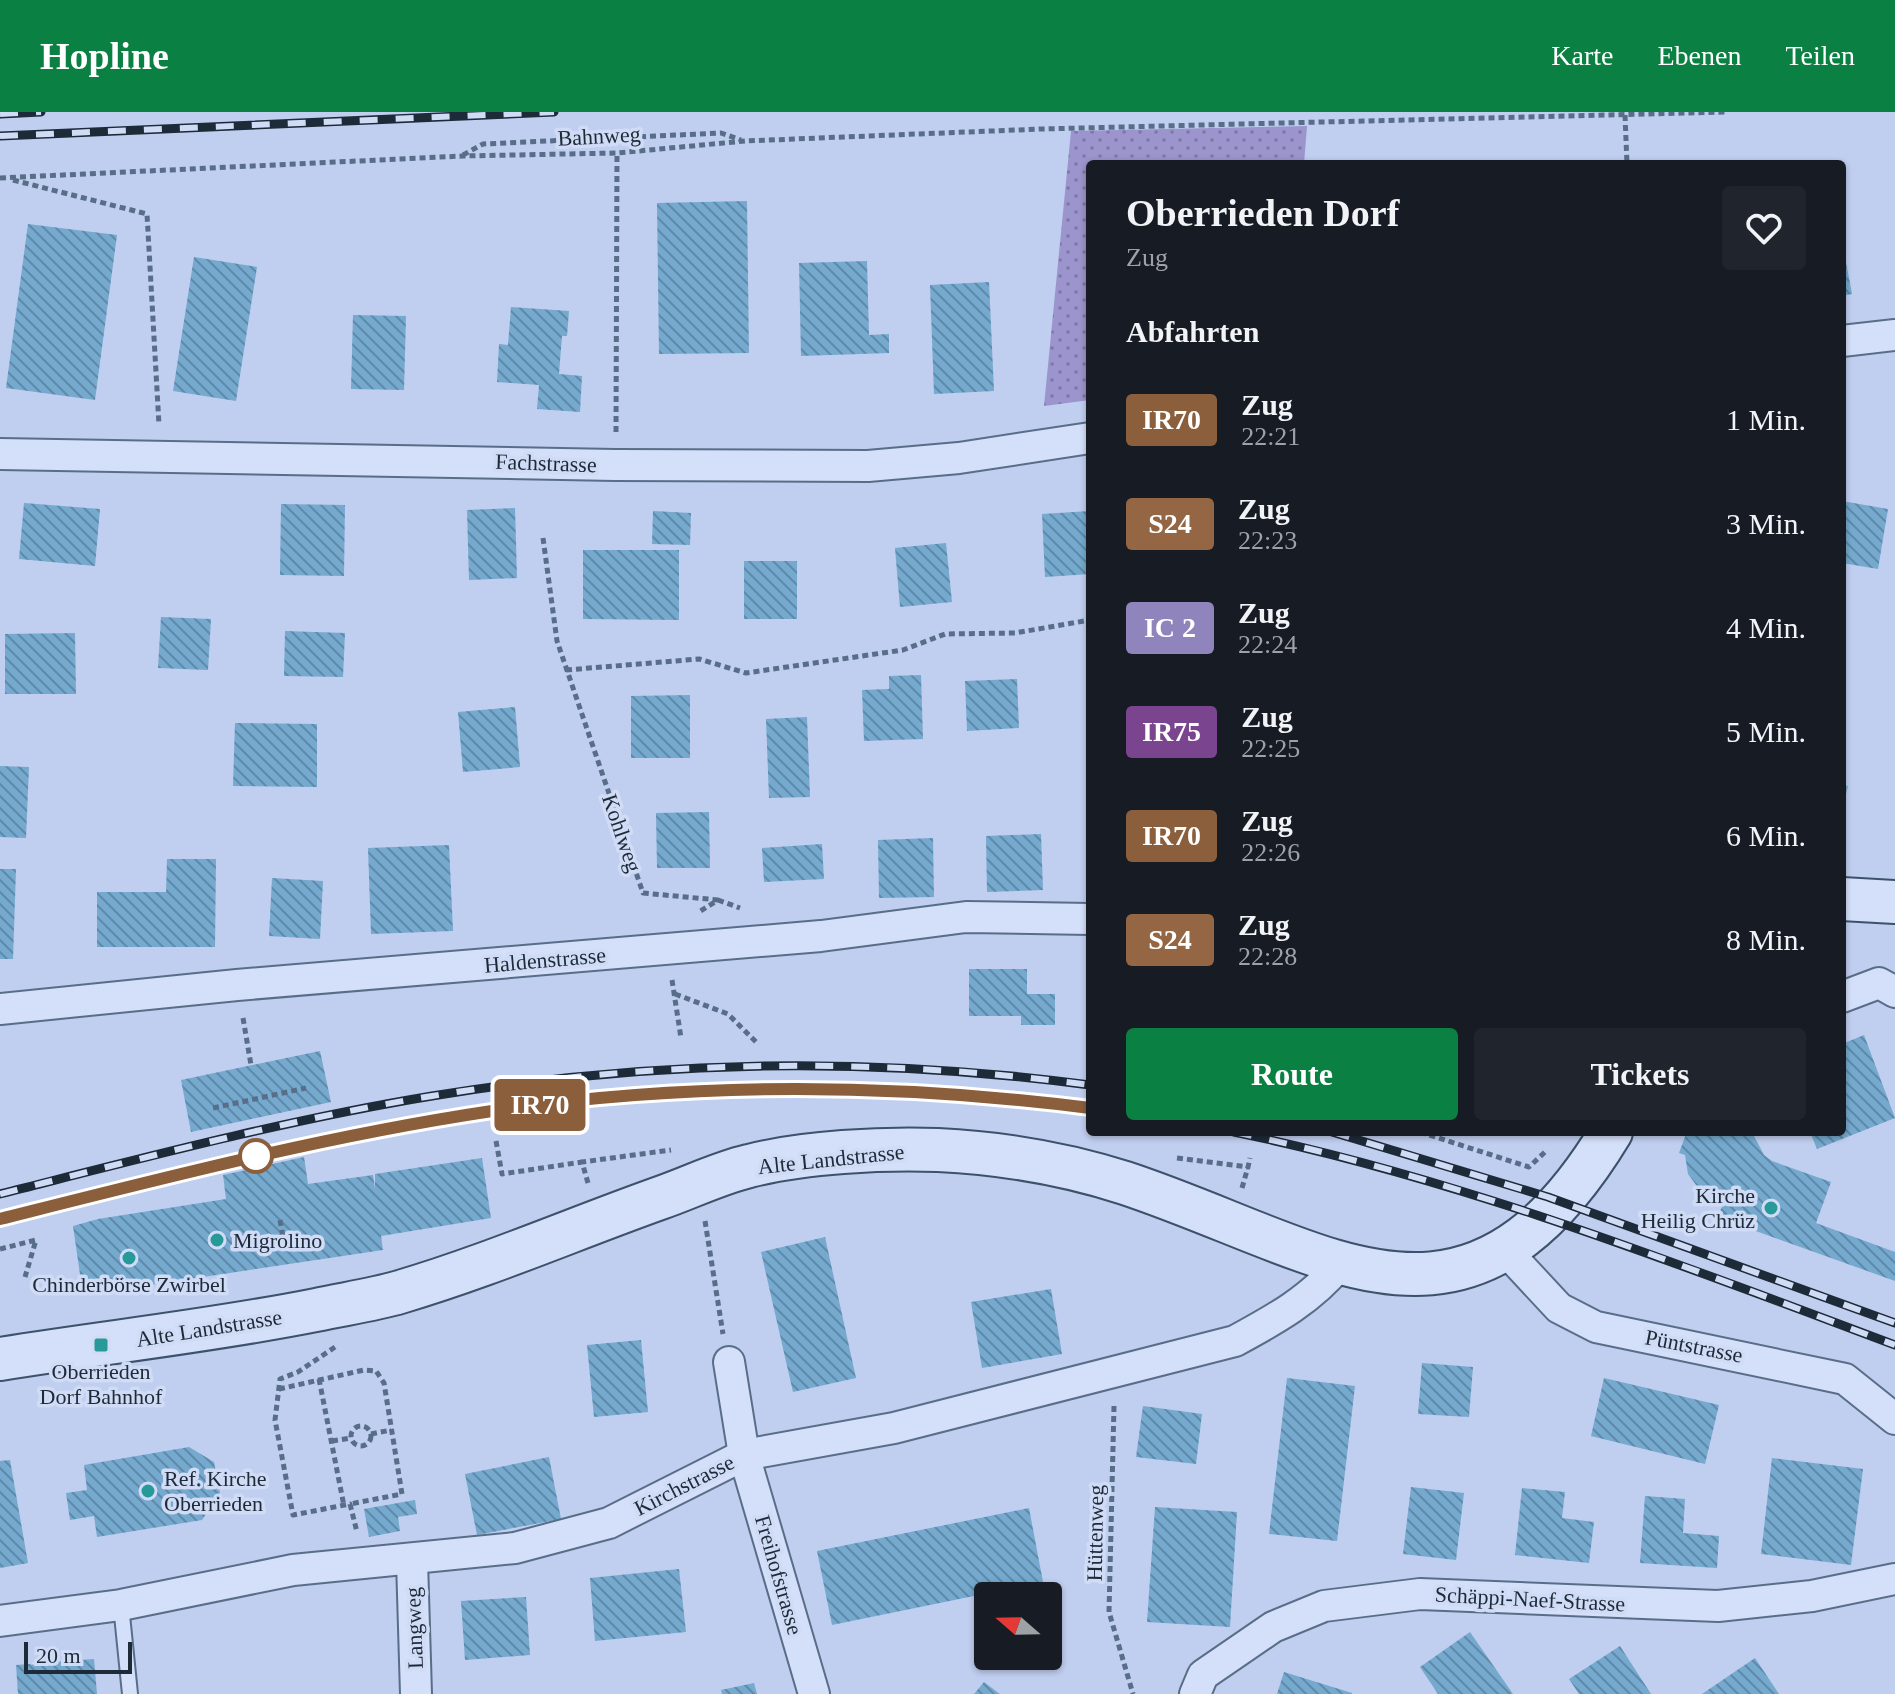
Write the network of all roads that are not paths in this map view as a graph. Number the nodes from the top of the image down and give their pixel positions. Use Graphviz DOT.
graph roads {
  1 [pos="1895,335"];
  2 [pos="1846,341"];
  3 [pos="1086,439"];
  4 [pos="0,454"];
  5 [pos="1846,899"];
  6 [pos="1895,902"];
  7 [pos="1086,919"];
  8 [pos="1895,992"];
  9 [pos="1846,995"];
  10 [pos="0,1009"];
  11 [pos="1609,1136"];
  12 [pos="1506,1251"];
  13 [pos="1340,1264"];
  14 [pos="0,1359"];
  15 [pos="729,1362"];
  16 [pos="1895,1419"];
  17 [pos="744,1455"];
  18 [pos="412,1561"];
  19 [pos="1895,1579"];
  20 [pos="121,1605"];
  21 [pos="0,1621"];
  22 [pos="130,1694"];
  23 [pos="416,1694"];
  24 [pos="814,1694"];
  25 [pos="1195,1694"];
  1 -- 2 [label="street"];
  3 -- 4 [label="street, Fachstrasse"];
  5 -- 6 [label="main road"];
  7 -- 10 [label="street, Haldenstrasse"];
  8 -- 9 [label="street"];
  11 -- 12 [label="main road, Alte Landstrasse"];
  12 -- 13 [label="main road, Alte Landstrasse"];
  12 -- 16 [label="street, Püntstrasse"];
  13 -- 14 [label="main road, Alte Landstrasse"];
  13 -- 17 [label="street, Kirchstrasse"];
  15 -- 17 [label="street"];
  17 -- 18 [label="street, Kirchstrasse"];
  17 -- 24 [label="street, Freihofstrasse"];
  18 -- 20 [label="street, Kirchstrasse"];
  18 -- 23 [label="street, Langweg"];
  19 -- 25 [label="street, Schäppi-Naef-Strasse"];
  20 -- 21 [label="street, Kirchstrasse"];
  20 -- 22 [label="lane"];
}
